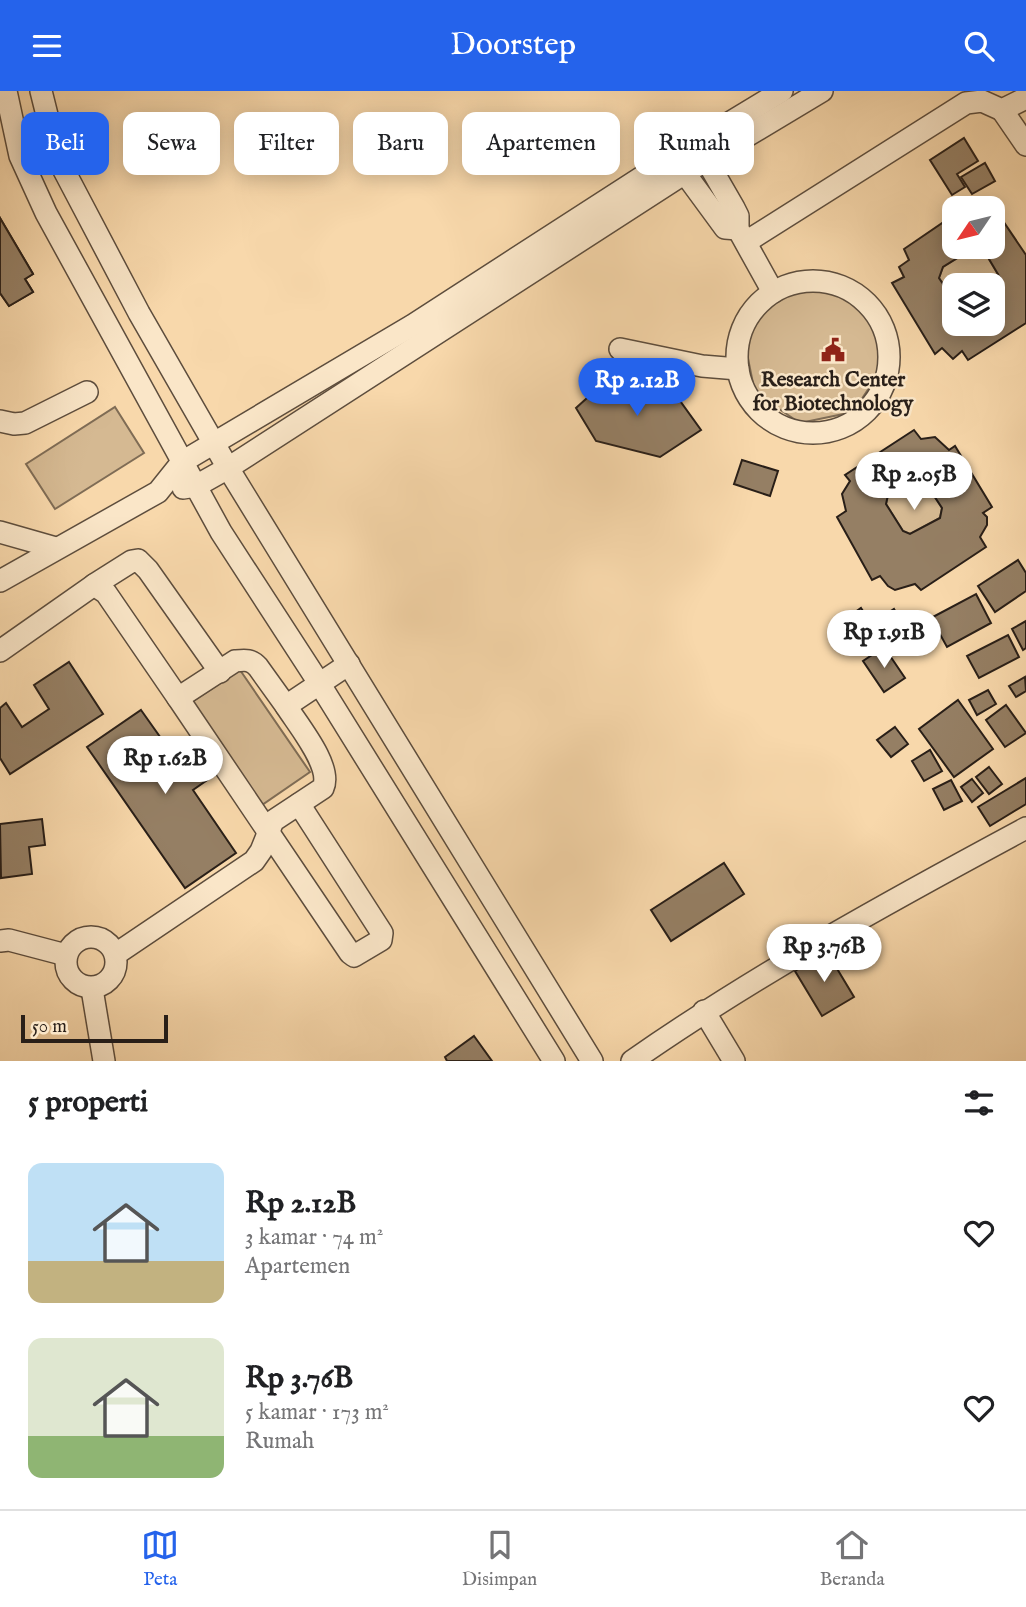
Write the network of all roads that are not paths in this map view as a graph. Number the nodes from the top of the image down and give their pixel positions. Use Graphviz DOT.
graph roads {
  1 [pos="6,91"];
  2 [pos="782,91"];
  3 [pos="822,91"];
  4 [pos="48,94"];
  5 [pos="1026,98"];
  6 [pos="1002,110"];
  7 [pos="754,112"];
  8 [pos="754,125"];
  9 [pos="1026,145"];
  10 [pos="662,175"];
  11 [pos="664,175"];
  12 [pos="686,175"];
  13 [pos="714,175"];
  14 [pos="741,235"];
  15 [pos="773,292"];
  16 [pos="620,349"];
  17 [pos="738,369"];
  18 [pos="87,392"];
  19 [pos="0,421"];
  20 [pos="214,443"];
  21 [pos="182,463"];
  22 [pos="228,468"];
  23 [pos="196,486"];
  24 [pos="158,492"];
  25 [pos="0,532"];
  26 [pos="56,548"];
  27 [pos="0,582"];
  28 [pos="94,585"];
  29 [pos="0,651"];
  30 [pos="349,664"];
  31 [pos="220,672"];
  32 [pos="318,683"];
  33 [pos="178,698"];
  34 [pos="286,706"];
  35 [pos="299,804"];
  36 [pos="1026,828"];
  37 [pos="268,830"];
  38 [pos="0,941"];
  39 [pos="116,954"];
  40 [pos="66,955"];
  41 [pos="92,989"];
  42 [pos="704,1011"];
  43 [pos="104,1061"];
  44 [pos="554,1061"];
  45 [pos="592,1061"];
  46 [pos="632,1061"];
  47 [pos="734,1061"];
  1 -- 21 [label="lane"];
  2 -- 7 [label="lane"];
  3 -- 8 [label="lane"];
  4 -- 20 [label="lane"];
  5 -- 6 [label="lane"];
  6 -- 9 [label="lane"];
  6 -- 14 [label="lane"];
  10 -- 20 [label="lane"];
  11 -- 22 [label="lane"];
  12 -- 14 [label="lane"];
  13 -- 14 [label="lane"];
  14 -- 15 [label="lane"];
  15 -- 17 [label="lane"];
  15 -- 17 [label="lane"];
  16 -- 17 [label="lane"];
  18 -- 19 [label="lane"];
  20 -- 21 [label="lane"];
  20 -- 22 [label="lane"];
  21 -- 23 [label="lane"];
  21 -- 24 [label="lane"];
  22 -- 23 [label="lane"];
  22 -- 30 [label="lane"];
  23 -- 24 [label="lane"];
  23 -- 32 [label="lane"];
  24 -- 26 [label="lane"];
  25 -- 26 [label="lane"];
  26 -- 27 [label="lane"];
  28 -- 29 [label="lane"];
  28 -- 31 [label="lane"];
  28 -- 33 [label="lane"];
  30 -- 32 [label="lane"];
  30 -- 45 [label="lane"];
  31 -- 33 [label="lane"];
  31 -- 34 [label="lane"];
  32 -- 34 [label="lane"];
  32 -- 44 [label="lane"];
  33 -- 37 [label="lane"];
  34 -- 35 [label="lane"];
  35 -- 37 [label="lane"];
  35 -- 37 [label="lane"];
  36 -- 42 [label="lane"];
  37 -- 39 [label="lane"];
  38 -- 40 [label="lane"];
  39 -- 40 [label="lane"];
  39 -- 41 [label="lane"];
  40 -- 41 [label="lane"];
  41 -- 43 [label="lane"];
  42 -- 46 [label="lane"];
  42 -- 47 [label="lane"];
}
